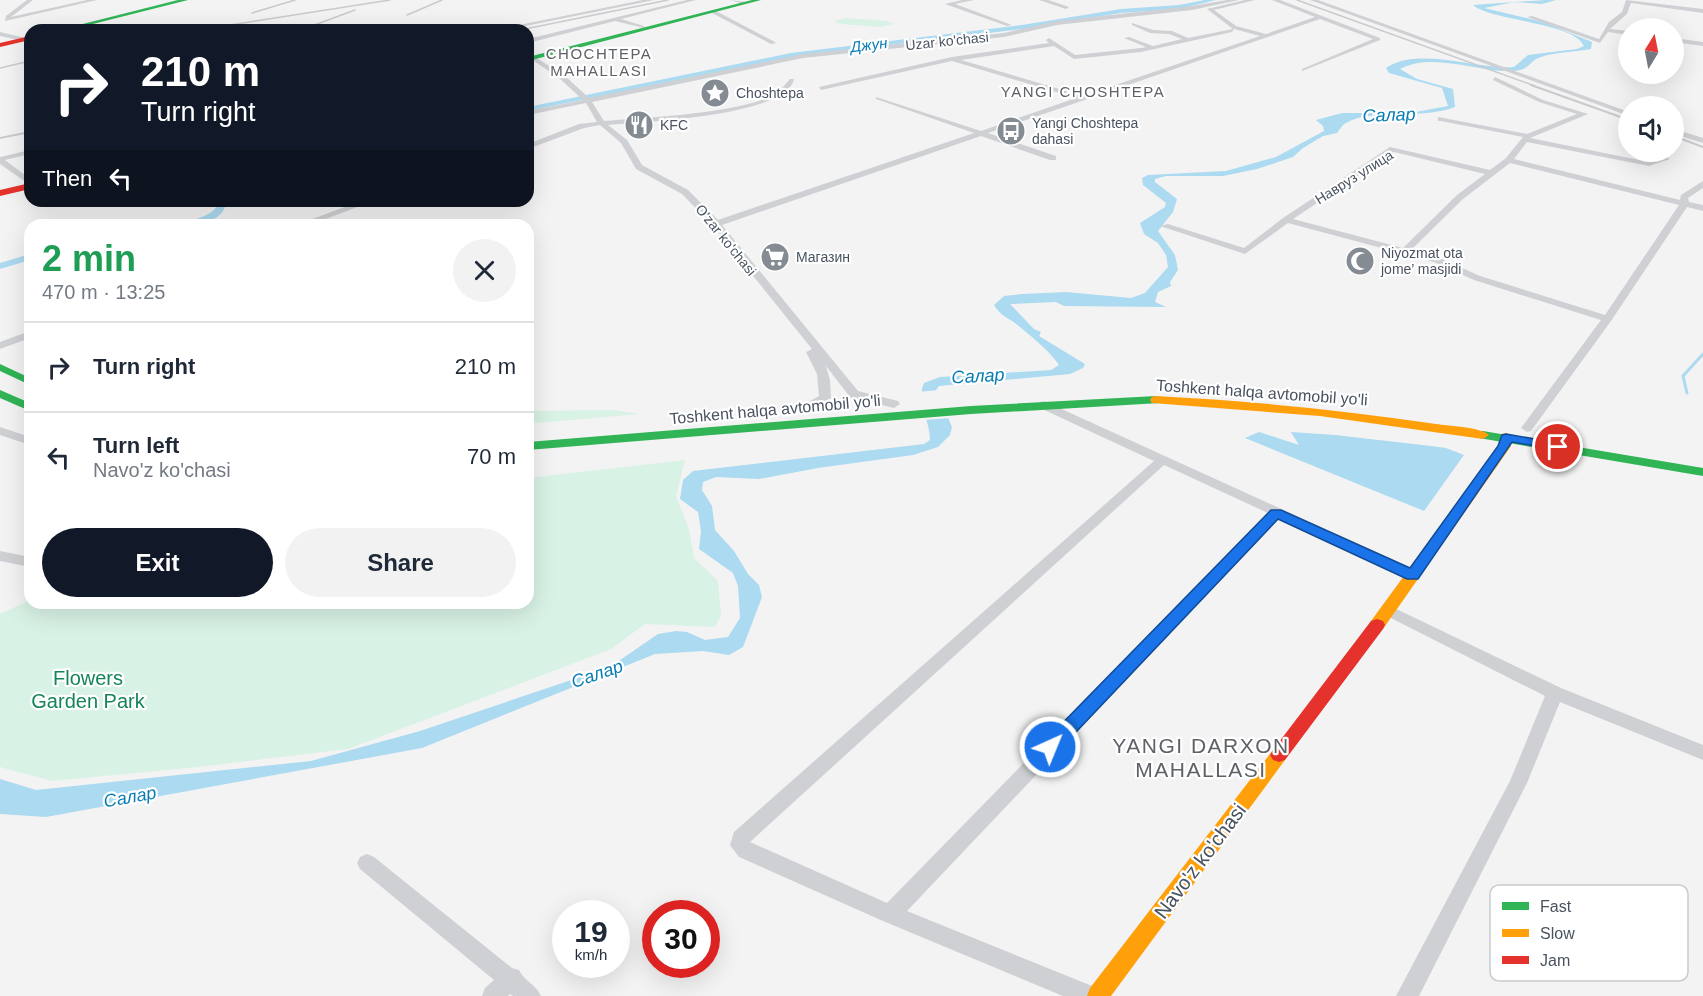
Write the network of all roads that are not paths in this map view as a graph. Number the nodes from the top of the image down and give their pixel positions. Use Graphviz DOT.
graph roads {
  1 [pos="30,0"];
  2 [pos="94,0"];
  3 [pos="185,0"];
  4 [pos="651,0"];
  5 [pos="693,0"];
  6 [pos="758,0"];
  7 [pos="971,0"];
  8 [pos="1042,0"];
  9 [pos="1236,0"];
  10 [pos="1252,0"];
  11 [pos="1275,0"];
  12 [pos="1313,0"];
  13 [pos="87,1"];
  14 [pos="742,1"];
  15 [pos="1629,1"];
  16 [pos="1066,7"];
  17 [pos="1201,7"];
  18 [pos="1703,11"];
  19 [pos="714,12"];
  20 [pos="1320,17"];
  21 [pos="1530,17"];
  22 [pos="7,20"];
  23 [pos="615,20"];
  24 [pos="0,24"];
  25 [pos="87,24"];
  26 [pos="528,24"];
  27 [pos="1134,24"];
  28 [pos="1009,25"];
  29 [pos="642,27"];
  30 [pos="1607,30"];
  31 [pos="1028,31"];
  32 [pos="1618,32"];
  33 [pos="0,34"];
  34 [pos="1268,36"];
  35 [pos="24,38"];
  36 [pos="1127,38"];
  37 [pos="1186,39"];
  38 [pos="24,40"];
  39 [pos="534,40"];
  40 [pos="599,40"];
  41 [pos="1684,42"];
  42 [pos="772,43"];
  43 [pos="1055,44"];
  44 [pos="0,45"];
  45 [pos="1703,45"];
  46 [pos="1151,47"];
  47 [pos="534,56"];
  48 [pos="952,59"];
  49 [pos="534,60"];
  50 [pos="1304,70"];
  51 [pos="1496,79"];
  52 [pos="792,80"];
  53 [pos="821,88"];
  54 [pos="585,98"];
  55 [pos="878,98"];
  56 [pos="1082,98"];
  57 [pos="1618,110"];
  58 [pos="534,111"];
  59 [pos="593,112"];
  60 [pos="1441,119"];
  61 [pos="602,123"];
  62 [pos="582,126"];
  63 [pos="982,133"];
  64 [pos="1684,134"];
  65 [pos="1527,138"];
  66 [pos="1703,141"];
  67 [pos="534,145"];
  68 [pos="24,153"];
  69 [pos="1618,157"];
  70 [pos="1053,158"];
  71 [pos="0,159"];
  72 [pos="1509,160"];
  73 [pos="1640,162"];
  74 [pos="1656,162"];
  75 [pos="1492,173"];
  76 [pos="24,179"];
  77 [pos="1703,184"];
  78 [pos="24,185"];
  79 [pos="0,191"];
  80 [pos="1685,203"];
  81 [pos="352,207"];
  82 [pos="1703,208"];
  83 [pos="318,219"];
  84 [pos="1286,220"];
  85 [pos="716,224"];
  86 [pos="1166,226"];
  87 [pos="1405,251"];
  88 [pos="1607,319"];
  89 [pos="792,320"];
  90 [pos="24,336"];
  91 [pos="0,346"];
  92 [pos="0,367"];
  93 [pos="24,379"];
  94 [pos="1141,387"];
  95 [pos="1065,391"];
  96 [pos="0,394"];
  97 [pos="1316,397"];
  98 [pos="1360,402"];
  99 [pos="24,404"];
  100 [pos="968,404"];
  101 [pos="1044,405"];
  102 [pos="804,410"];
  103 [pos="896,410"];
  104 [pos="749,414"];
  105 [pos="1527,428"];
  106 [pos="0,431"];
  107 [pos="1506,437"];
  108 [pos="24,439"];
  109 [pos="534,445"];
  110 [pos="1703,459"];
  111 [pos="1162,460"];
  112 [pos="1699,473"];
  113 [pos="1276,513"];
  114 [pos="0,556"];
  115 [pos="24,561"];
  116 [pos="1413,575"];
  117 [pos="1388,610"];
  118 [pos="1555,693"];
  119 [pos="1703,753"];
  120 [pos="367,864"];
  121 [pos="890,914"];
  122 [pos="511,978"];
  123 [pos="493,996"];
  124 [pos="530,996"];
  125 [pos="1089,996"];
  126 [pos="1098,996"];
  127 [pos="1407,996"];
  1 -- 22 [label="street"];
  2 -- 13 [label="street"];
  3 -- 25 [label="main road"];
  4 -- 26 [label="street"];
  5 -- 23 [label="street"];
  6 -- 19 [label="main road"];
  7 -- 28 [label="street"];
  8 -- 16 [label="street"];
  9 -- 17 [label="street, Uzar ko'chasi"];
  10 -- 34 [label="street"];
  11 -- 20 [label="street"];
  12 -- 57 [label="street"];
  13 -- 22 [label="street"];
  14 -- 29 [label="main road"];
  15 -- 18 [label="street"];
  15 -- 30 [label="street"];
  17 -- 31 [label="street, Uzar ko'chasi"];
  17 -- 37 [label="street"];
  19 -- 40 [label="main road"];
  19 -- 42 [label="street"];
  20 -- 34 [label="street"];
  20 -- 50 [label="street"];
  21 -- 30 [label="street"];
  22 -- 24 [label="street"];
  23 -- 29 [label="street"];
  23 -- 39 [label="street"];
  27 -- 37 [label="street"];
  29 -- 40 [label="main road"];
  30 -- 32 [label="street"];
  31 -- 43 [label="street"];
  31 -- 54 [label="street, Uzar ko'chasi"];
  33 -- 35 [label="street"];
  34 -- 56 [label="street"];
  36 -- 46 [label="street"];
  37 -- 46 [label="street"];
  38 -- 44 [label="main road"];
  40 -- 47 [label="main road"];
  41 -- 45 [label="street"];
  43 -- 46 [label="street"];
  43 -- 48 [label="street"];
  48 -- 53 [label="street"];
  48 -- 56 [label="street"];
  49 -- 54 [label="street"];
  51 -- 65 [label="street"];
  52 -- 61 [label="street"];
  54 -- 58 [label="street, Uzar ko'chasi"];
  54 -- 59 [label="street"];
  55 -- 63 [label="street"];
  56 -- 63 [label="street"];
  59 -- 61 [label="street"];
  59 -- 62 [label="street"];
  60 -- 65 [label="street"];
  61 -- 62 [label="street"];
  61 -- 85 [label="street, O'zar ko'chasi"];
  62 -- 67 [label="street"];
  63 -- 70 [label="street"];
  63 -- 85 [label="street"];
  64 -- 66 [label="street"];
  65 -- 69 [label="street"];
  65 -- 72 [label="street"];
  68 -- 71 [label="street"];
  71 -- 76 [label="street"];
  72 -- 75 [label="street"];
  72 -- 80 [label="street"];
  73 -- 74 [label="street"];
  75 -- 84 [label="street, Навруз улица"];
  75 -- 87 [label="street"];
  77 -- 80 [label="street"];
  78 -- 79 [label="main road"];
  80 -- 82 [label="street"];
  80 -- 88 [label="street"];
  81 -- 83 [label="street"];
  84 -- 86 [label="street, Навруз улица"];
  84 -- 87 [label="street"];
  85 -- 89 [label="street, O'zar ko'chasi"];
  87 -- 88 [label="street"];
  88 -- 105 [label="street"];
  89 -- 102 [label="street, O'zar ko'chasi"];
  89 -- 103 [label="street, O'zar ko'chasi"];
  90 -- 91 [label="street"];
  92 -- 93 [label="main road"];
  94 -- 97 [label="main road, Toshkent halqa avtomobil yo'li"];
  95 -- 100 [label="main road, Toshkent halqa avtomobil yo'li"];
  96 -- 99 [label="main road"];
  98 -- 105 [label="main road, Toshkent halqa avtomobil yo'li"];
  100 -- 101 [label="main road, Toshkent halqa avtomobil yo'li"];
  100 -- 103 [label="main road, Toshkent halqa avtomobil yo'li"];
  101 -- 107 [label="main road, Toshkent halqa avtomobil yo'li"];
  101 -- 111 [label="street"];
  102 -- 103 [label="main road, Toshkent halqa avtomobil yo'li"];
  102 -- 104 [label="main road, Toshkent halqa avtomobil yo'li"];
  103 -- 109 [label="main road, Toshkent halqa avtomobil yo'li"];
  105 -- 110 [label="main road, Toshkent halqa avtomobil yo'li"];
  106 -- 108 [label="street"];
  107 -- 112 [label="main road, Toshkent halqa avtomobil yo'li"];
  107 -- 116 [label="main road, Navo'z ko'chasi"];
  111 -- 113 [label="street"];
  111 -- 121 [label="street"];
  113 -- 116 [label="street"];
  113 -- 121 [label="street"];
  114 -- 115 [label="street"];
  116 -- 117 [label="main road, Navo'z ko'chasi"];
  117 -- 118 [label="street"];
  117 -- 126 [label="main road, Navo'z ko'chasi"];
  118 -- 119 [label="street"];
  118 -- 127 [label="street"];
  120 -- 122 [label="street"];
  121 -- 125 [label="street"];
  122 -- 123 [label="street"];
  122 -- 124 [label="street"];
}
